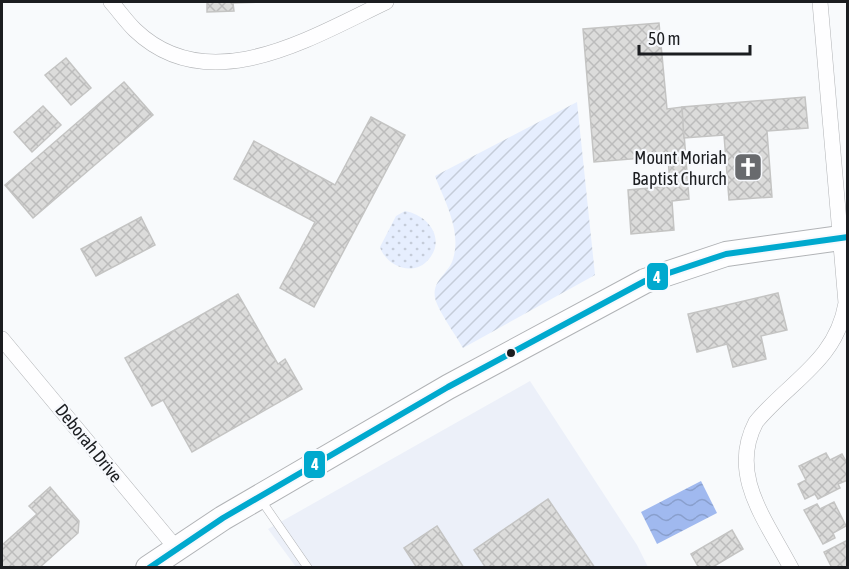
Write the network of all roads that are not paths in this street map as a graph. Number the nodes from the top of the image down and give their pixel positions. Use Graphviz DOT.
graph roads {
  1 [pos="111,2"];
  2 [pos="386,2"];
  3 [pos="820,2"];
  4 [pos="844,237"];
  5 [pos="2,339"];
  6 [pos="259,497"];
  7 [pos="176,548"];
  8 [pos="148,567"];
  9 [pos="308,567"];
  10 [pos="791,567"];
  1 -- 2 [label="street"];
  3 -- 4 [label="street"];
  4 -- 6 [label="main road"];
  4 -- 10 [label="street"];
  5 -- 7 [label="street, Deborah Drive"];
  6 -- 7 [label="main road"];
  6 -- 9 [label="lane"];
  7 -- 8 [label="main road"];
}
